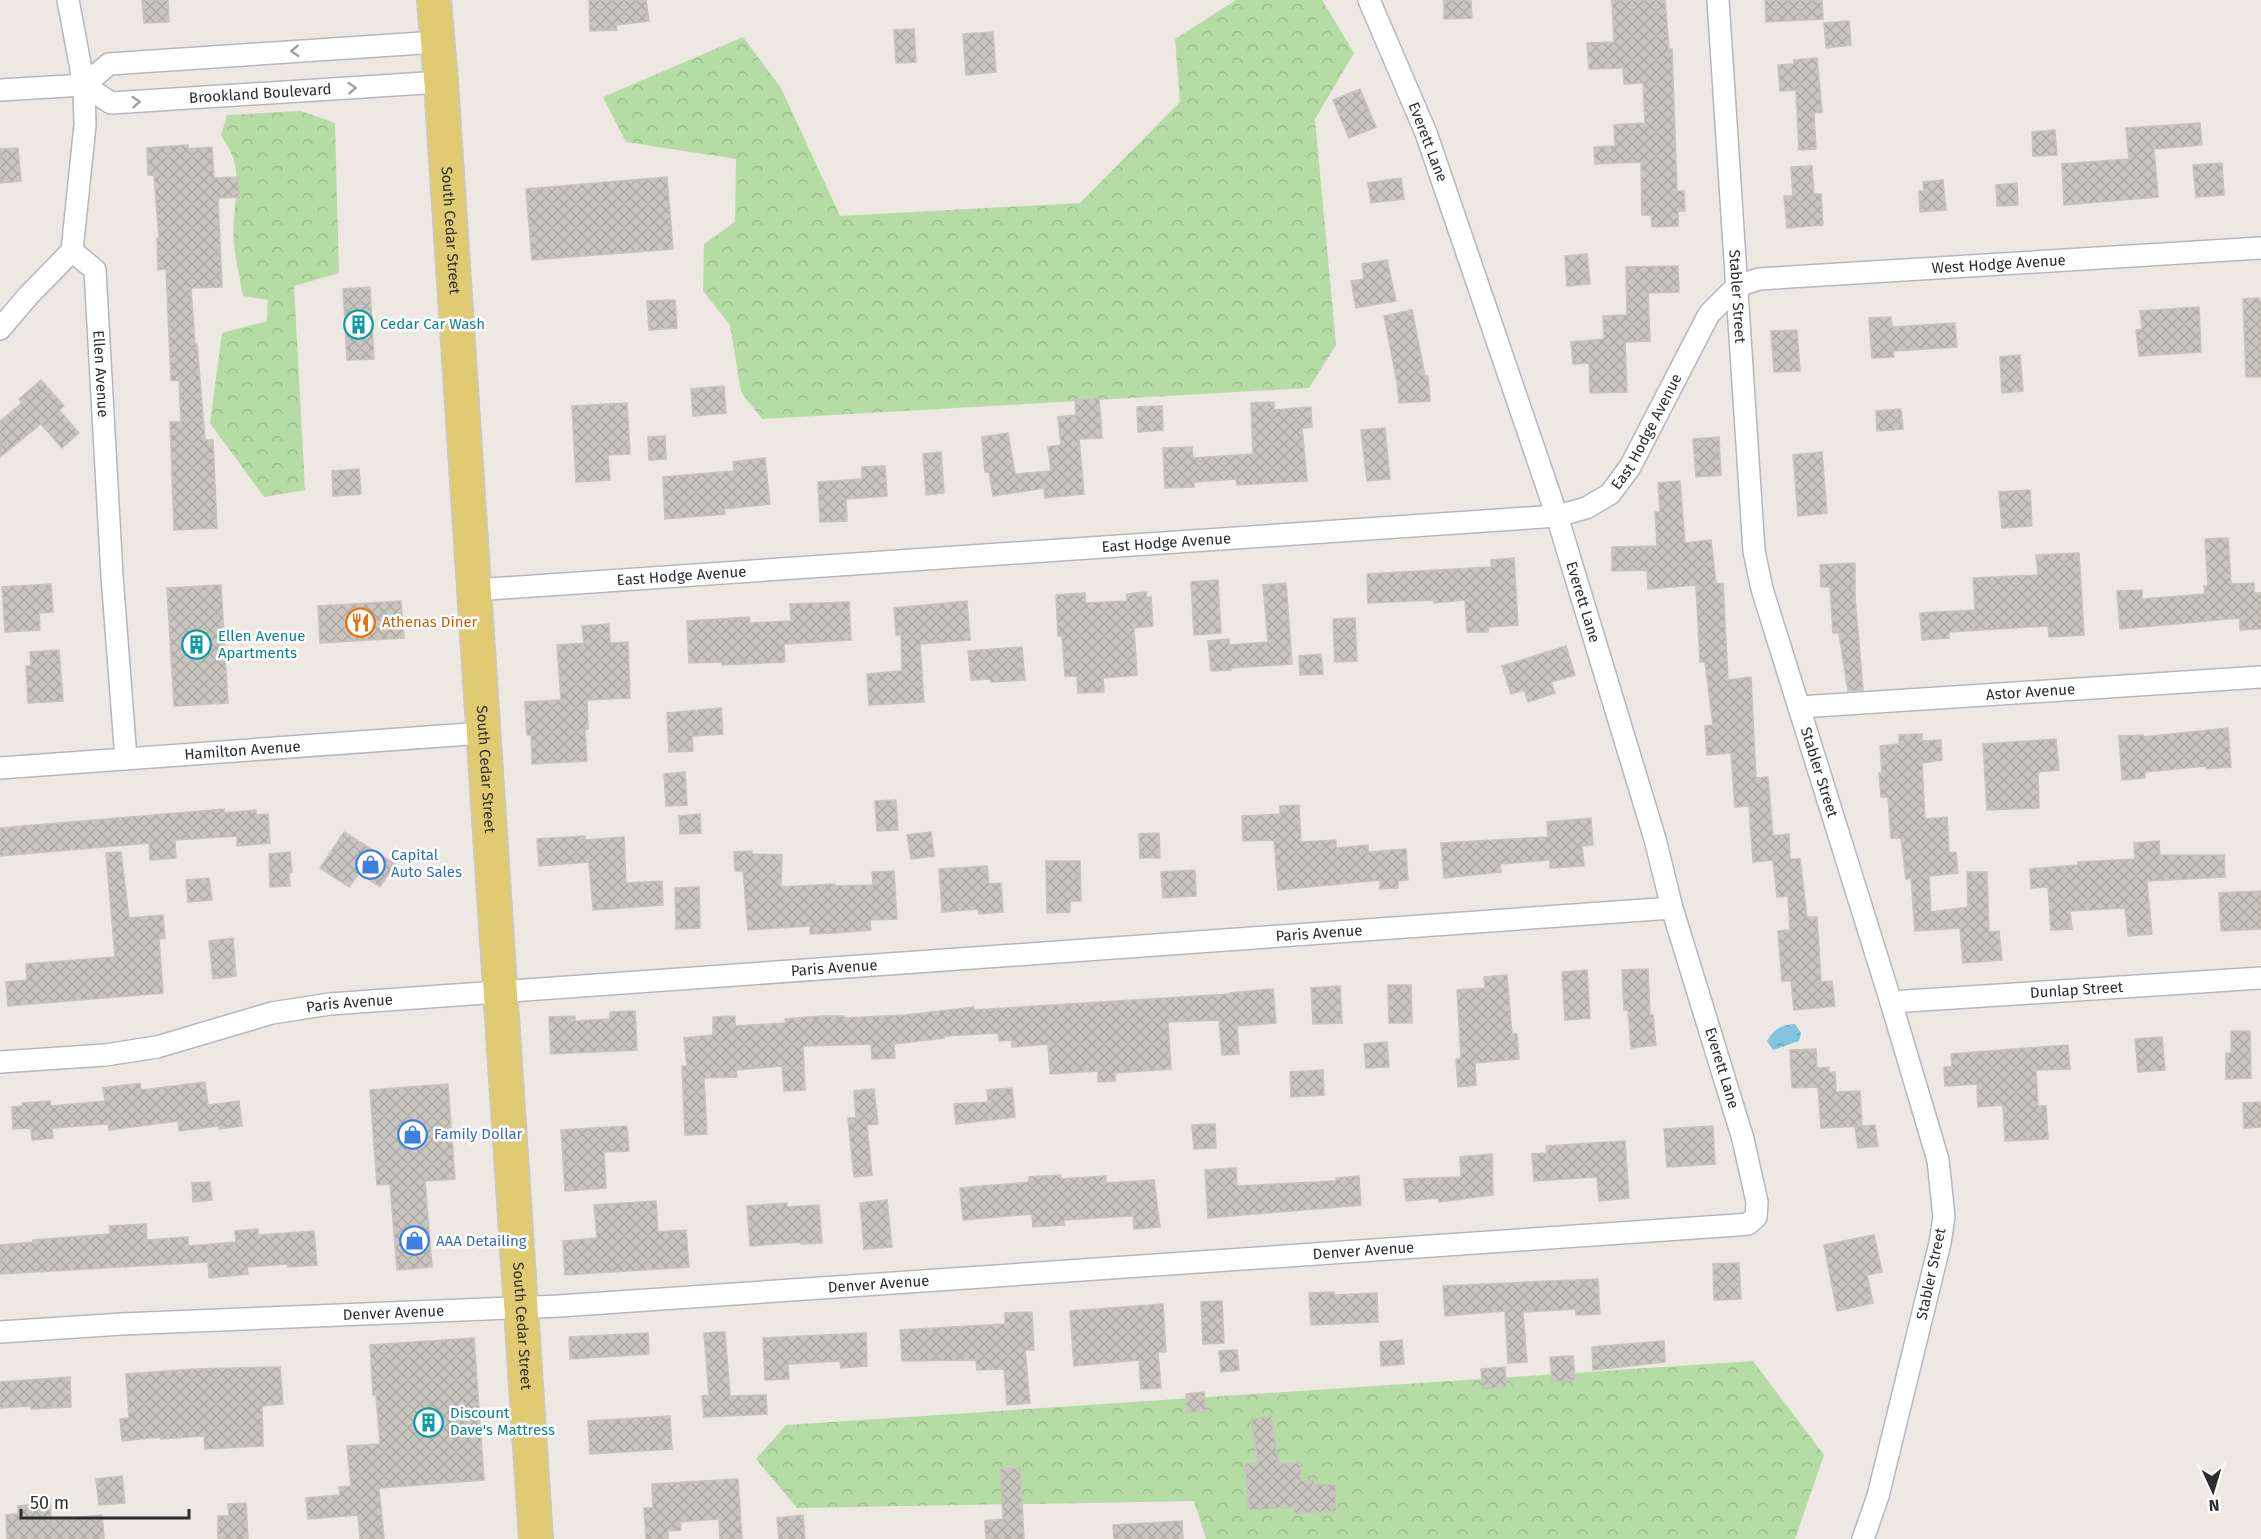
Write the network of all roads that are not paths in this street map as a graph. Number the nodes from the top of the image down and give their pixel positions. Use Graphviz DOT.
graph roads {
  1 [pos="68,0"];
  2 [pos="434,0"];
  3 [pos="1369,0"];
  4 [pos="1718,0"];
  5 [pos="437,42"];
  6 [pos="441,82"];
  7 [pos="84,85"];
  8 [pos="0,90"];
  9 [pos="2261,248"];
  10 [pos="72,251"];
  11 [pos="1737,286"];
  12 [pos="0,329"];
  13 [pos="1557,516"];
  14 [pos="474,590"];
  15 [pos="2261,677"];
  16 [pos="1800,707"];
  17 [pos="483,734"];
  18 [pos="126,759"];
  19 [pos="0,768"];
  20 [pos="1672,908"];
  21 [pos="2261,978"];
  22 [pos="500,993"];
  23 [pos="1891,1002"];
  24 [pos="0,1062"];
  25 [pos="1756,1217"];
  26 [pos="521,1308"];
  27 [pos="0,1332"];
  28 [pos="1866,1533"];
  29 [pos="536,1539"];
  1 -- 7 [label="street"];
  2 -- 5 [label="main road, South Cedar Street"];
  3 -- 13 [label="street, Everett Lane"];
  4 -- 11 [label="street, Stabler Street"];
  5 -- 6 [label="main road, South Cedar Street"];
  5 -- 7 [label="street, one-way"];
  7 -- 6 [label="street, Brookland Boulevard, one-way"];
  6 -- 14 [label="main road, South Cedar Street"];
  7 -- 8 [label="street"];
  7 -- 10 [label="street"];
  9 -- 11 [label="street, West Hodge Avenue"];
  10 -- 12 [label="street"];
  10 -- 18 [label="street, Ellen Avenue"];
  11 -- 13 [label="street, East Hodge Avenue"];
  11 -- 16 [label="street, Stabler Street"];
  13 -- 14 [label="street, East Hodge Avenue"];
  13 -- 20 [label="street, Everett Lane"];
  14 -- 17 [label="main road, South Cedar Street"];
  15 -- 16 [label="street, Astor Avenue"];
  16 -- 23 [label="street, Stabler Street"];
  17 -- 18 [label="street, Hamilton Avenue"];
  17 -- 22 [label="main road, South Cedar Street"];
  18 -- 19 [label="street, Hamilton Avenue"];
  20 -- 22 [label="street, Paris Avenue"];
  20 -- 25 [label="street, Everett Lane"];
  21 -- 23 [label="street, Dunlap Street"];
  22 -- 24 [label="street, Paris Avenue"];
  22 -- 26 [label="main road, South Cedar Street"];
  23 -- 28 [label="street, Stabler Street"];
  25 -- 26 [label="street, Denver Avenue"];
  26 -- 27 [label="street, Denver Avenue"];
  26 -- 29 [label="main road, South Cedar Street"];
}
